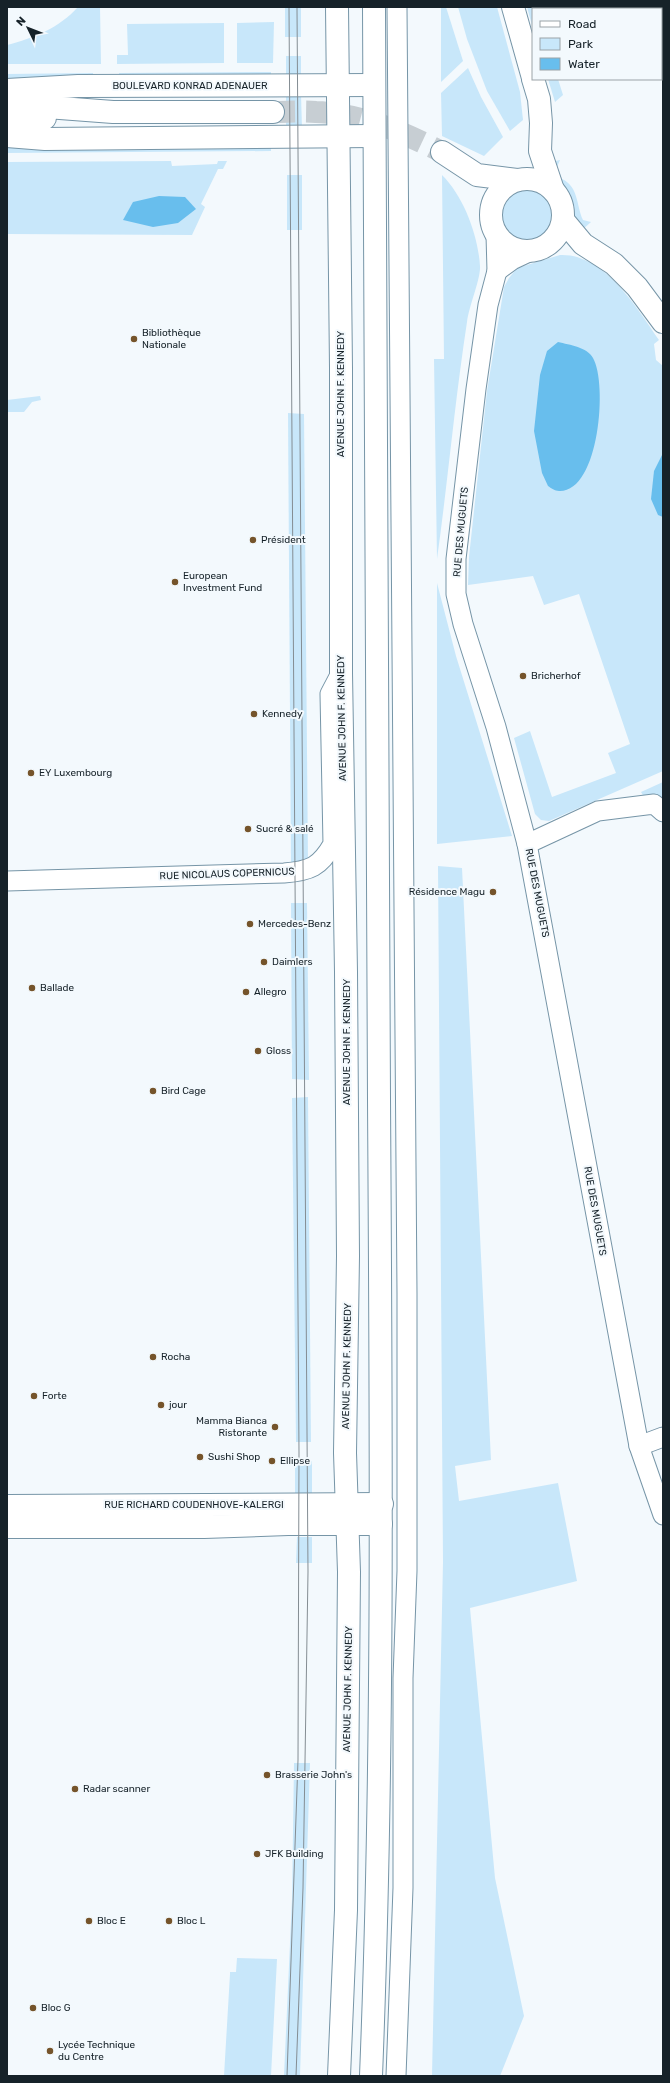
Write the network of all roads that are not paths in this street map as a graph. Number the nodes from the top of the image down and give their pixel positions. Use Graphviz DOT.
graph roads {
  1 [pos="336,7"];
  2 [pos="374,7"];
  3 [pos="397,7"];
  4 [pos="513,7"];
  5 [pos="532,74"];
  6 [pos="534,80"];
  7 [pos="338,85"];
  8 [pos="374,85"];
  9 [pos="7,90"];
  10 [pos="7,104"];
  11 [pos="114,112"];
  12 [pos="273,112"];
  13 [pos="7,121"];
  14 [pos="7,136"];
  15 [pos="374,136"];
  16 [pos="339,137"];
  17 [pos="540,151"];
  18 [pos="442,152"];
  19 [pos="476,175"];
  20 [pos="521,180"];
  21 [pos="553,190"];
  22 [pos="491,209"];
  23 [pos="563,220"];
  24 [pos="496,234"];
  25 [pos="583,244"];
  26 [pos="538,248"];
  27 [pos="497,271"];
  28 [pos="663,322"];
  29 [pos="341,673"];
  30 [pos="663,812"];
  31 [pos="527,844"];
  32 [pos="7,881"];
  33 [pos="663,1437"];
  34 [pos="639,1446"];
  35 [pos="7,1506"];
  36 [pos="347,1514"];
  37 [pos="381,1514"];
  38 [pos="663,1515"];
  39 [pos="7,1527"];
  40 [pos="339,2076"];
  41 [pos="371,2076"];
  42 [pos="396,2076"];
  1 -- 7 [label="main road, AVENUE JOHN F. KENNEDY"];
  2 -- 8 [label="main road"];
  3 -- 42 [label="street"];
  4 -- 5 [label="main road"];
  6 -- 17 [label="main road"];
  7 -- 8 [label="main road, BOULEVARD KONRAD ADENAUER"];
  7 -- 9 [label="main road, BOULEVARD KONRAD ADENAUER"];
  7 -- 16 [label="main road, AVENUE JOHN F. KENNEDY"];
  8 -- 15 [label="main road"];
  10 -- 11 [label="main road"];
  11 -- 12 [label="main road"];
  11 -- 13 [label="main road"];
  14 -- 16 [label="main road"];
  15 -- 16 [label="main road"];
  15 -- 37 [label="main road"];
  16 -- 29 [label="main road, AVENUE JOHN F. KENNEDY"];
  17 -- 20 [label="main road"];
  17 -- 21 [label="main road"];
  18 -- 19 [label="main road"];
  19 -- 20 [label="main road"];
  19 -- 22 [label="main road"];
  20 -- 21 [label="main road"];
  20 -- 22 [label="main road"];
  21 -- 23 [label="main road"];
  22 -- 24 [label="main road"];
  23 -- 25 [label="main road"];
  23 -- 26 [label="main road"];
  24 -- 26 [label="main road"];
  24 -- 27 [label="street, RUE DES MUGUETS"];
  25 -- 26 [label="main road"];
  25 -- 28 [label="main road"];
  26 -- 27 [label="street"];
  27 -- 31 [label="street, RUE DES MUGUETS"];
  29 -- 32 [label="street, RUE NICOLAUS COPERNICUS"];
  29 -- 36 [label="main road, AVENUE JOHN F. KENNEDY"];
  30 -- 31 [label="street"];
  31 -- 34 [label="street, RUE DES MUGUETS"];
  33 -- 34 [label="street"];
  34 -- 38 [label="street, RUE DES MUGUETS"];
  35 -- 36 [label="main road, RUE RICHARD COUDENHOVE-KALERGI"];
  36 -- 37 [label="main road, RUE RICHARD COUDENHOVE-KALERGI"];
  36 -- 39 [label="main road, RUE RICHARD COUDENHOVE-KALERGI"];
  36 -- 40 [label="main road, AVENUE JOHN F. KENNEDY"];
  37 -- 41 [label="main road"];
}
